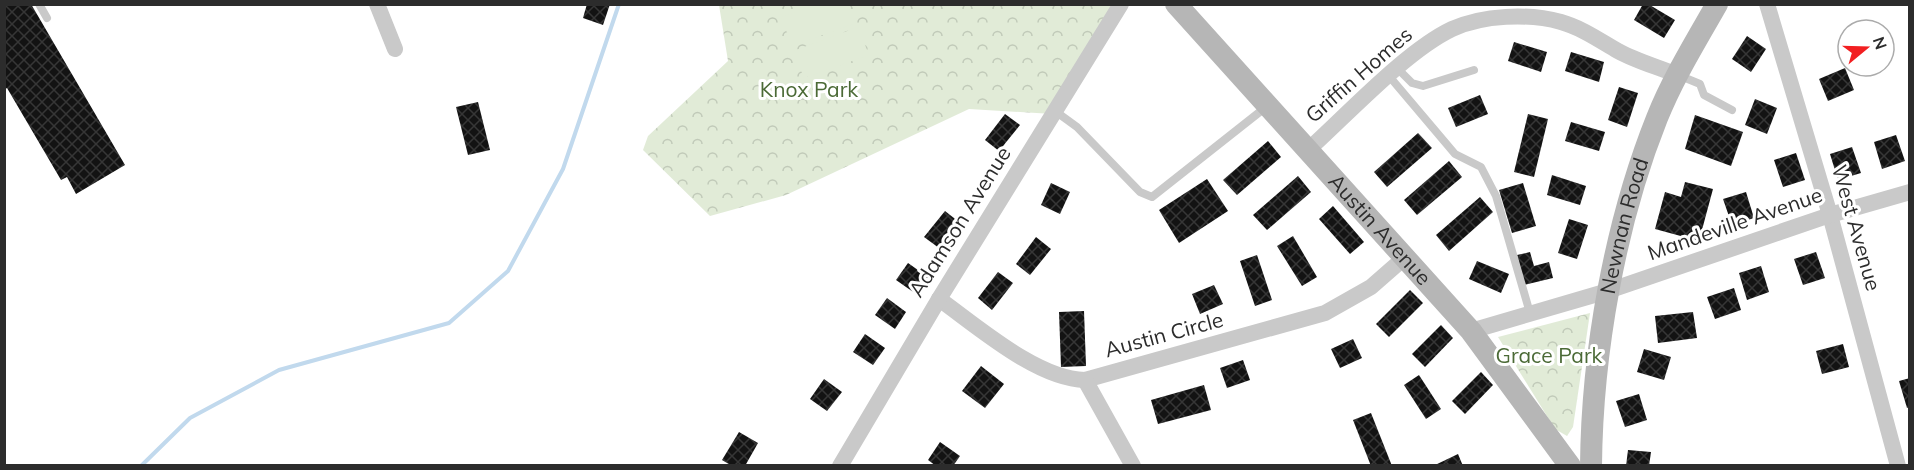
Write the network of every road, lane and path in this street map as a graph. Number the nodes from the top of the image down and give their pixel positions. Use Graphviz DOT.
graph roads {
  1 [pos="39,4"];
  2 [pos="377,4"];
  3 [pos="1120,4"];
  4 [pos="1176,4"];
  5 [pos="1717,4"];
  6 [pos="1767,4"];
  7 [pos="47,18"];
  8 [pos="395,49"];
  9 [pos="1474,70"];
  10 [pos="1394,73"];
  11 [pos="1677,75"];
  12 [pos="1268,105"];
  13 [pos="1732,110"];
  14 [pos="1055,111"];
  15 [pos="1308,150"];
  16 [pos="1910,192"];
  17 [pos="1830,215"];
  18 [pos="1403,259"];
  19 [pos="1608,291"];
  20 [pos="939,299"];
  21 [pos="1530,313"];
  22 [pos="1471,331"];
  23 [pos="1085,380"];
  24 [pos="840,465"];
  25 [pos="1133,465"];
  26 [pos="1570,465"];
  27 [pos="1591,465"];
  28 [pos="1898,465"];
  1 -- 7 [label="lane"];
  2 -- 8 [label="street"];
  3 -- 14 [label="street, Adamson Avenue"];
  4 -- 12 [label="street, Austin Avenue"];
  5 -- 11 [label="street, Newnan Road"];
  6 -- 17 [label="street, West Avenue"];
  9 -- 10 [label="lane"];
  10 -- 11 [label="street, Griffin Homes"];
  10 -- 15 [label="street, Griffin Homes"];
  10 -- 21 [label="lane"];
  11 -- 13 [label="lane"];
  11 -- 19 [label="street, Newnan Road"];
  12 -- 14 [label="lane"];
  12 -- 15 [label="street, Austin Avenue"];
  14 -- 20 [label="street, Adamson Avenue"];
  15 -- 18 [label="street, Austin Avenue"];
  16 -- 17 [label="street, Mandeville Avenue"];
  17 -- 19 [label="street, Mandeville Avenue"];
  17 -- 28 [label="street, West Avenue"];
  18 -- 22 [label="street, Austin Avenue"];
  18 -- 23 [label="street, Austin Circle"];
  19 -- 21 [label="street, Mandeville Avenue"];
  19 -- 27 [label="street, Newnan Road"];
  20 -- 23 [label="street, Austin Circle"];
  20 -- 24 [label="street, Adamson Avenue"];
  21 -- 22 [label="street, Mandeville Avenue"];
  22 -- 26 [label="street, Austin Avenue"];
  23 -- 25 [label="street"];
}
